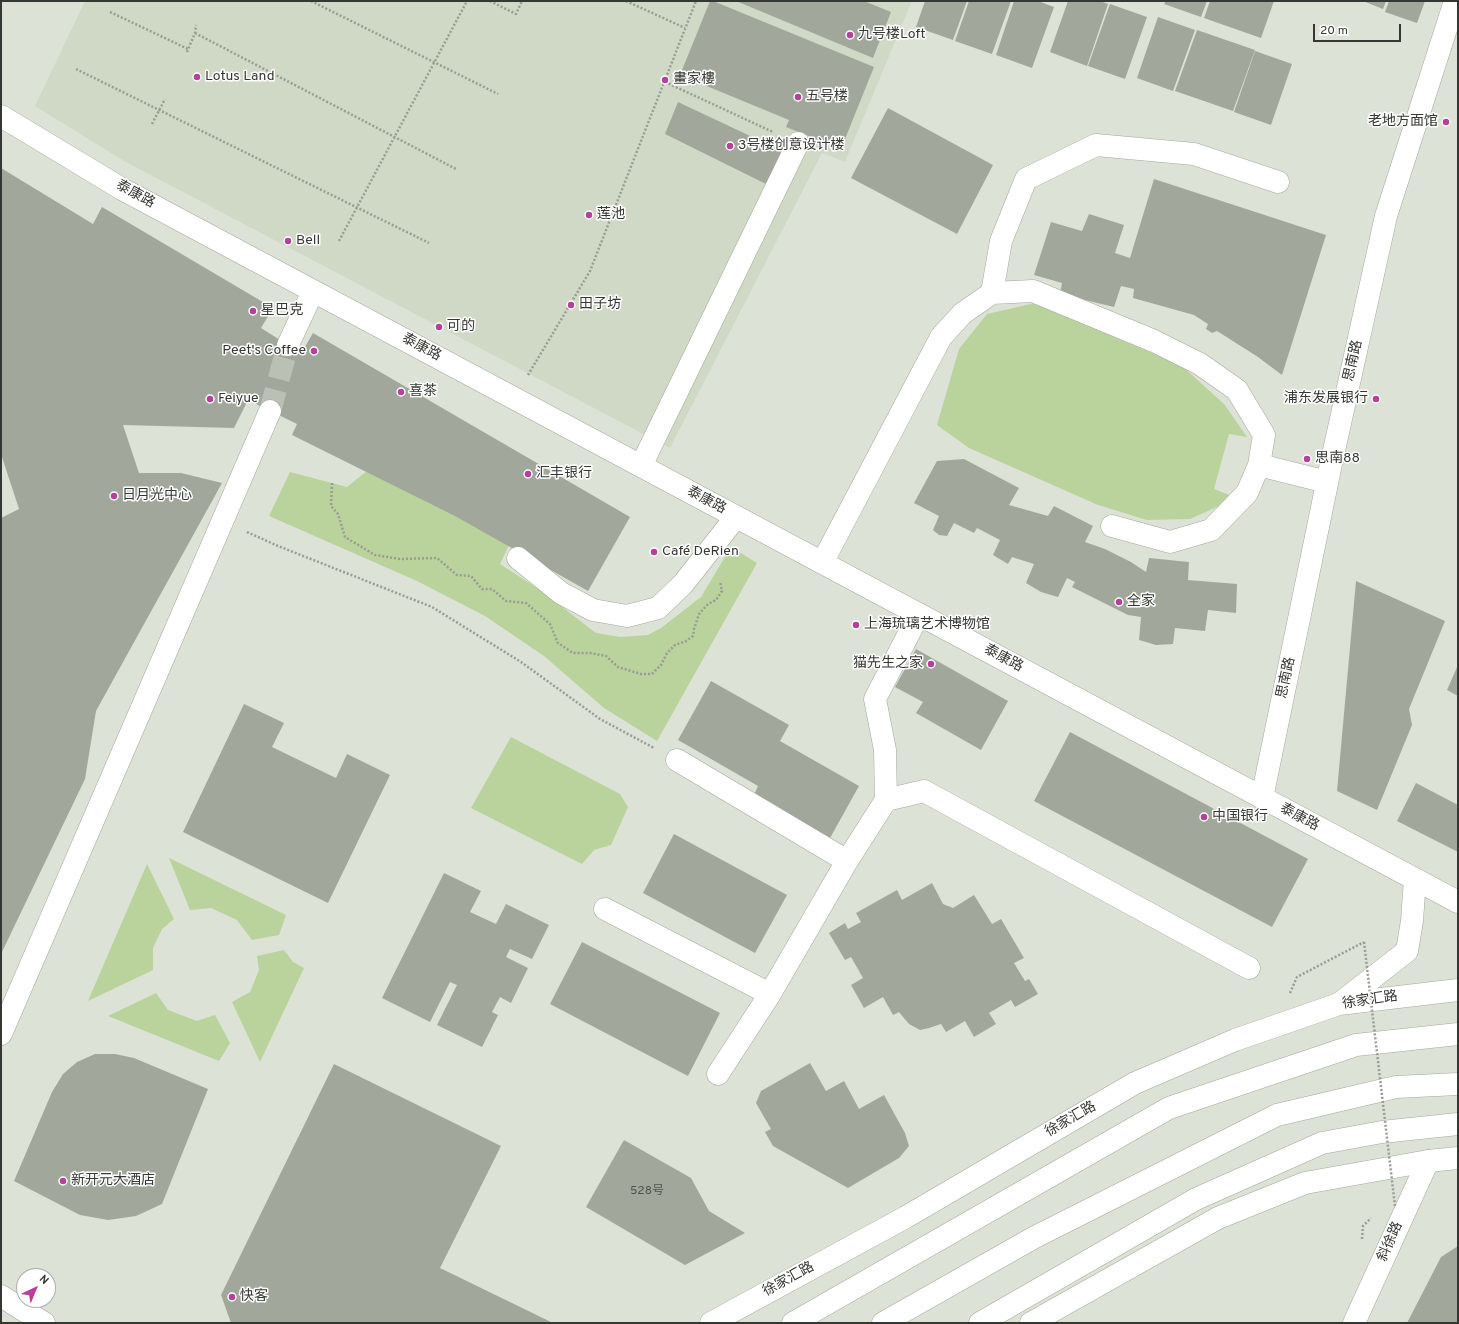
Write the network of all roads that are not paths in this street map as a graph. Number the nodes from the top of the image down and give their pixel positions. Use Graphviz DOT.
graph roads {
  1 [pos="1455,1"];
  2 [pos="1,116"];
  3 [pos="798,143"];
  4 [pos="1278,182"];
  5 [pos="313,291"];
  6 [pos="992,293"];
  7 [pos="288,345"];
  8 [pos="270,411"];
  9 [pos="1259,465"];
  10 [pos="641,466"];
  11 [pos="1327,482"];
  12 [pos="736,516"];
  13 [pos="1112,526"];
  14 [pos="518,558"];
  15 [pos="822,563"];
  16 [pos="919,614"];
  17 [pos="676,760"];
  18 [pos="1262,798"];
  19 [pos="886,800"];
  20 [pos="847,861"];
  21 [pos="1415,880"];
  22 [pos="1458,902"];
  23 [pos="606,909"];
  24 [pos="1249,968"];
  25 [pos="1458,990"];
  26 [pos="770,994"];
  27 [pos="1339,1004"];
  28 [pos="1,1034"];
  29 [pos="1458,1034"];
  30 [pos="718,1074"];
  31 [pos="1458,1084"];
  32 [pos="1458,1124"];
  33 [pos="1458,1158"];
  34 [pos="1428,1161"];
  35 [pos="1,1296"];
  36 [pos="44,1323"];
  37 [pos="711,1323"];
  38 [pos="793,1323"];
  39 [pos="883,1323"];
  40 [pos="980,1323"];
  41 [pos="1031,1323"];
  42 [pos="1354,1323"];
  1 -- 11 [label="street, 思南路"];
  2 -- 5 [label="street, 泰康路"];
  3 -- 10 [label="street"];
  4 -- 6 [label="street"];
  5 -- 7 [label="street"];
  5 -- 10 [label="street, 泰康路"];
  6 -- 9 [label="street"];
  6 -- 15 [label="street"];
  8 -- 28 [label="street"];
  9 -- 11 [label="street"];
  9 -- 13 [label="street"];
  10 -- 12 [label="street, 泰康路"];
  11 -- 18 [label="street, 思南路"];
  12 -- 14 [label="street"];
  12 -- 15 [label="street, 泰康路"];
  15 -- 16 [label="street, 泰康路"];
  16 -- 18 [label="street, 泰康路"];
  16 -- 19 [label="street"];
  17 -- 20 [label="street"];
  18 -- 21 [label="street, 泰康路"];
  19 -- 20 [label="street"];
  19 -- 24 [label="street"];
  20 -- 26 [label="street"];
  21 -- 22 [label="street, 泰康路"];
  21 -- 27 [label="street"];
  23 -- 26 [label="street"];
  25 -- 27 [label="street, 徐家汇路"];
  26 -- 30 [label="street"];
  27 -- 37 [label="street, 徐家汇路"];
  29 -- 38 [label="street"];
  31 -- 39 [label="street"];
  32 -- 40 [label="street"];
  33 -- 34 [label="street"];
  34 -- 41 [label="street"];
  34 -- 42 [label="street, 斜徐路"];
  35 -- 36 [label="street"];
}
